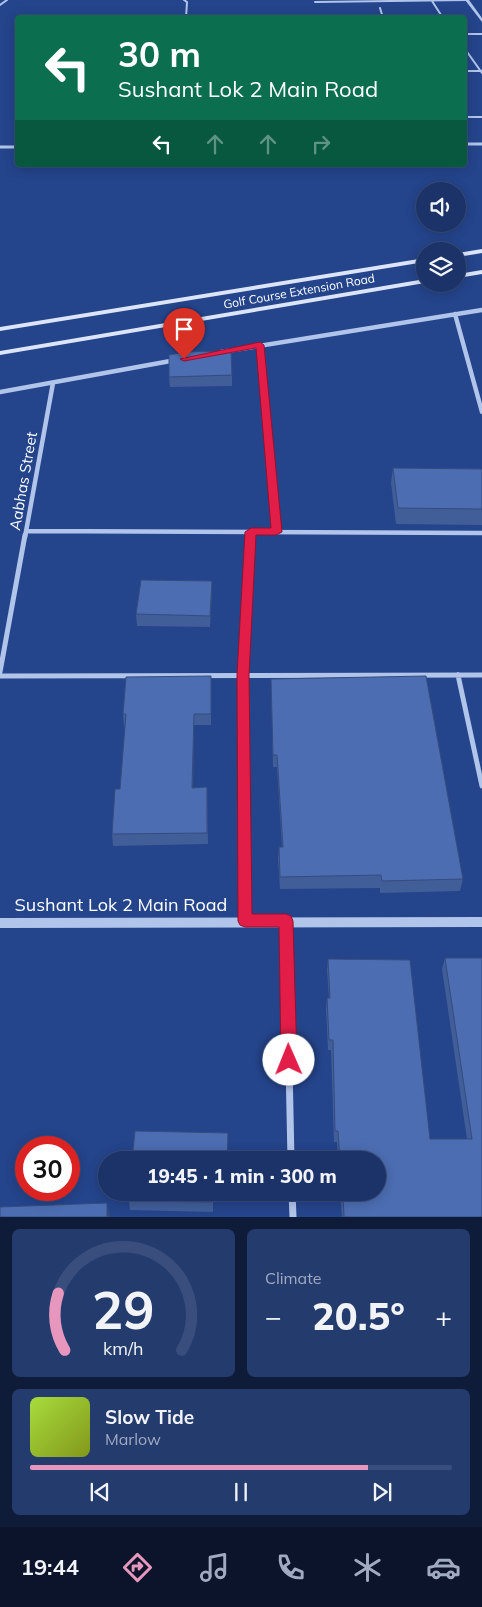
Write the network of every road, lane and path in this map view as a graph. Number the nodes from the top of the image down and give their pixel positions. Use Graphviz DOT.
graph roads {
  1 [pos="7,0"];
  2 [pos="184,0"];
  3 [pos="432,0"];
  4 [pos="467,0"];
  5 [pos="315,2"];
  6 [pos="0,5"];
  7 [pos="380,8"];
  8 [pos="186,15"];
  9 [pos="382,15"];
  10 [pos="442,15"];
  11 [pos="482,21"];
  12 [pos="467,34"];
  13 [pos="482,34"];
  14 [pos="467,54"];
  15 [pos="467,71"];
  16 [pos="482,72"];
  17 [pos="482,117"];
  18 [pos="467,118"];
  19 [pos="467,144"];
  20 [pos="482,144"];
  21 [pos="15,147"];
  22 [pos="0,148"];
  23 [pos="482,251"];
  24 [pos="466,254"];
  25 [pos="416,261"];
  26 [pos="482,272"];
  27 [pos="466,275"];
  28 [pos="416,283"];
  29 [pos="482,310"];
  30 [pos="455,314"];
  31 [pos="0,329"];
  32 [pos="260,345"];
  33 [pos="0,353"];
  34 [pos="212,354"];
  35 [pos="184,359"];
  36 [pos="53,383"];
  37 [pos="0,392"];
  38 [pos="482,412"];
  39 [pos="27,531"];
  40 [pos="251,532"];
  41 [pos="276,532"];
  42 [pos="482,533"];
  43 [pos="0,672"];
  44 [pos="243,675"];
  45 [pos="458,675"];
  46 [pos="482,675"];
  47 [pos="0,676"];
  48 [pos="482,786"];
  49 [pos="245,921"];
  50 [pos="286,921"];
  51 [pos="482,922"];
  52 [pos="0,923"];
  53 [pos="291,1151"];
  54 [pos="292,1201"];
  55 [pos="292,1217"];
  1 -- 6 [label="lane"];
  2 -- 8 [label="lane"];
  3 -- 4 [label="lane"];
  3 -- 5 [label="lane"];
  3 -- 10 [label="lane"];
  4 -- 11 [label="street"];
  7 -- 9 [label="lane"];
  12 -- 13 [label="lane"];
  14 -- 16 [label="lane"];
  15 -- 16 [label="lane"];
  17 -- 18 [label="lane"];
  19 -- 20 [label="street"];
  21 -- 22 [label="street"];
  23 -- 24 [label="main road"];
  25 -- 31 [label="main road, Golf Course Extension Road"];
  26 -- 27 [label="main road"];
  28 -- 33 [label="main road, Golf Course Extension Road"];
  29 -- 30 [label="street"];
  30 -- 32 [label="street"];
  30 -- 38 [label="street"];
  32 -- 34 [label="street"];
  32 -- 41 [label="street"];
  35 -- 36 [label="street"];
  36 -- 37 [label="street"];
  36 -- 39 [label="street, Aabhas Street"];
  39 -- 40 [label="street"];
  39 -- 43 [label="street, Aabhas Street"];
  40 -- 41 [label="street"];
  40 -- 44 [label="street"];
  41 -- 42 [label="street"];
  44 -- 45 [label="street"];
  44 -- 47 [label="street"];
  44 -- 49 [label="street"];
  45 -- 46 [label="street"];
  45 -- 48 [label="street"];
  49 -- 50 [label="street, Sushant Lok 2 Main Road"];
  49 -- 52 [label="street, Sushant Lok 2 Main Road"];
  50 -- 51 [label="street, Sushant Lok 2 Main Road"];
  50 -- 53 [label="street"];
  54 -- 55 [label="street"];
}
